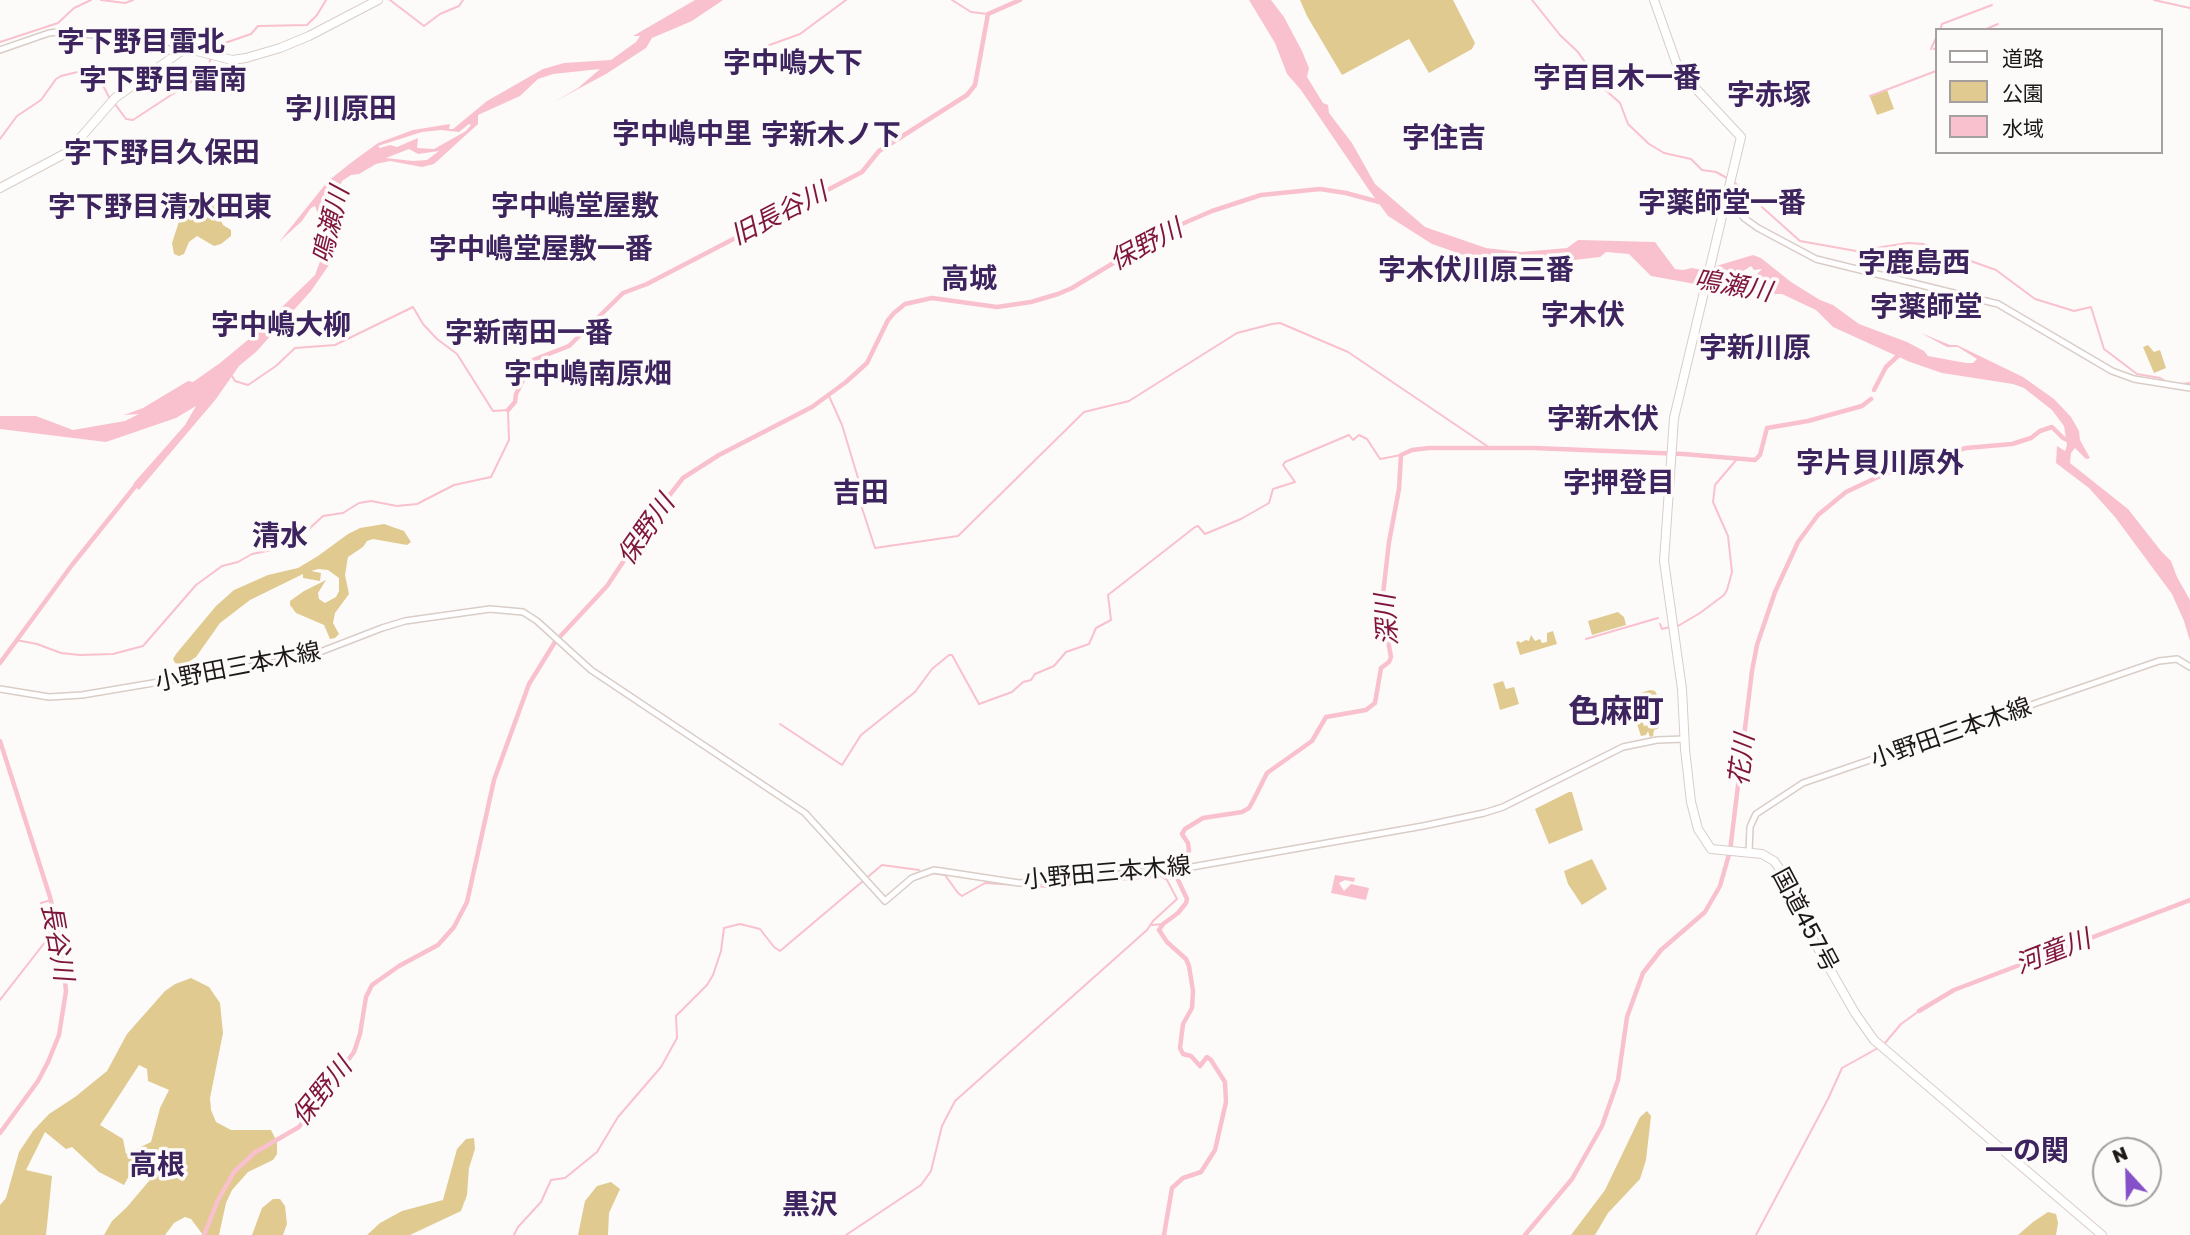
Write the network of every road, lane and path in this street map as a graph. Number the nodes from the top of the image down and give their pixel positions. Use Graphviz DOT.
graph roads {
  1 [pos="378,0"];
  2 [pos="1654,0"];
  3 [pos="188,49"];
  4 [pos="0,50"];
  5 [pos="0,188"];
  6 [pos="1724,205"];
  7 [pos="2190,388"];
  8 [pos="2190,667"];
  9 [pos="0,689"];
  10 [pos="1684,738"];
  11 [pos="1747,851"];
  12 [pos="2102,1235"];
  1 -- 3 [label="highway"];
  2 -- 6 [label="highway"];
  3 -- 4 [label="main road"];
  3 -- 5 [label="highway"];
  6 -- 7 [label="main road"];
  6 -- 10 [label="highway, 国道457号"];
  8 -- 11 [label="main road, 小野田三本木線"];
  9 -- 10 [label="main road, 小野田三本木線"];
  10 -- 11 [label="highway, 国道457号"];
  11 -- 12 [label="highway, 国道457号"];
}
